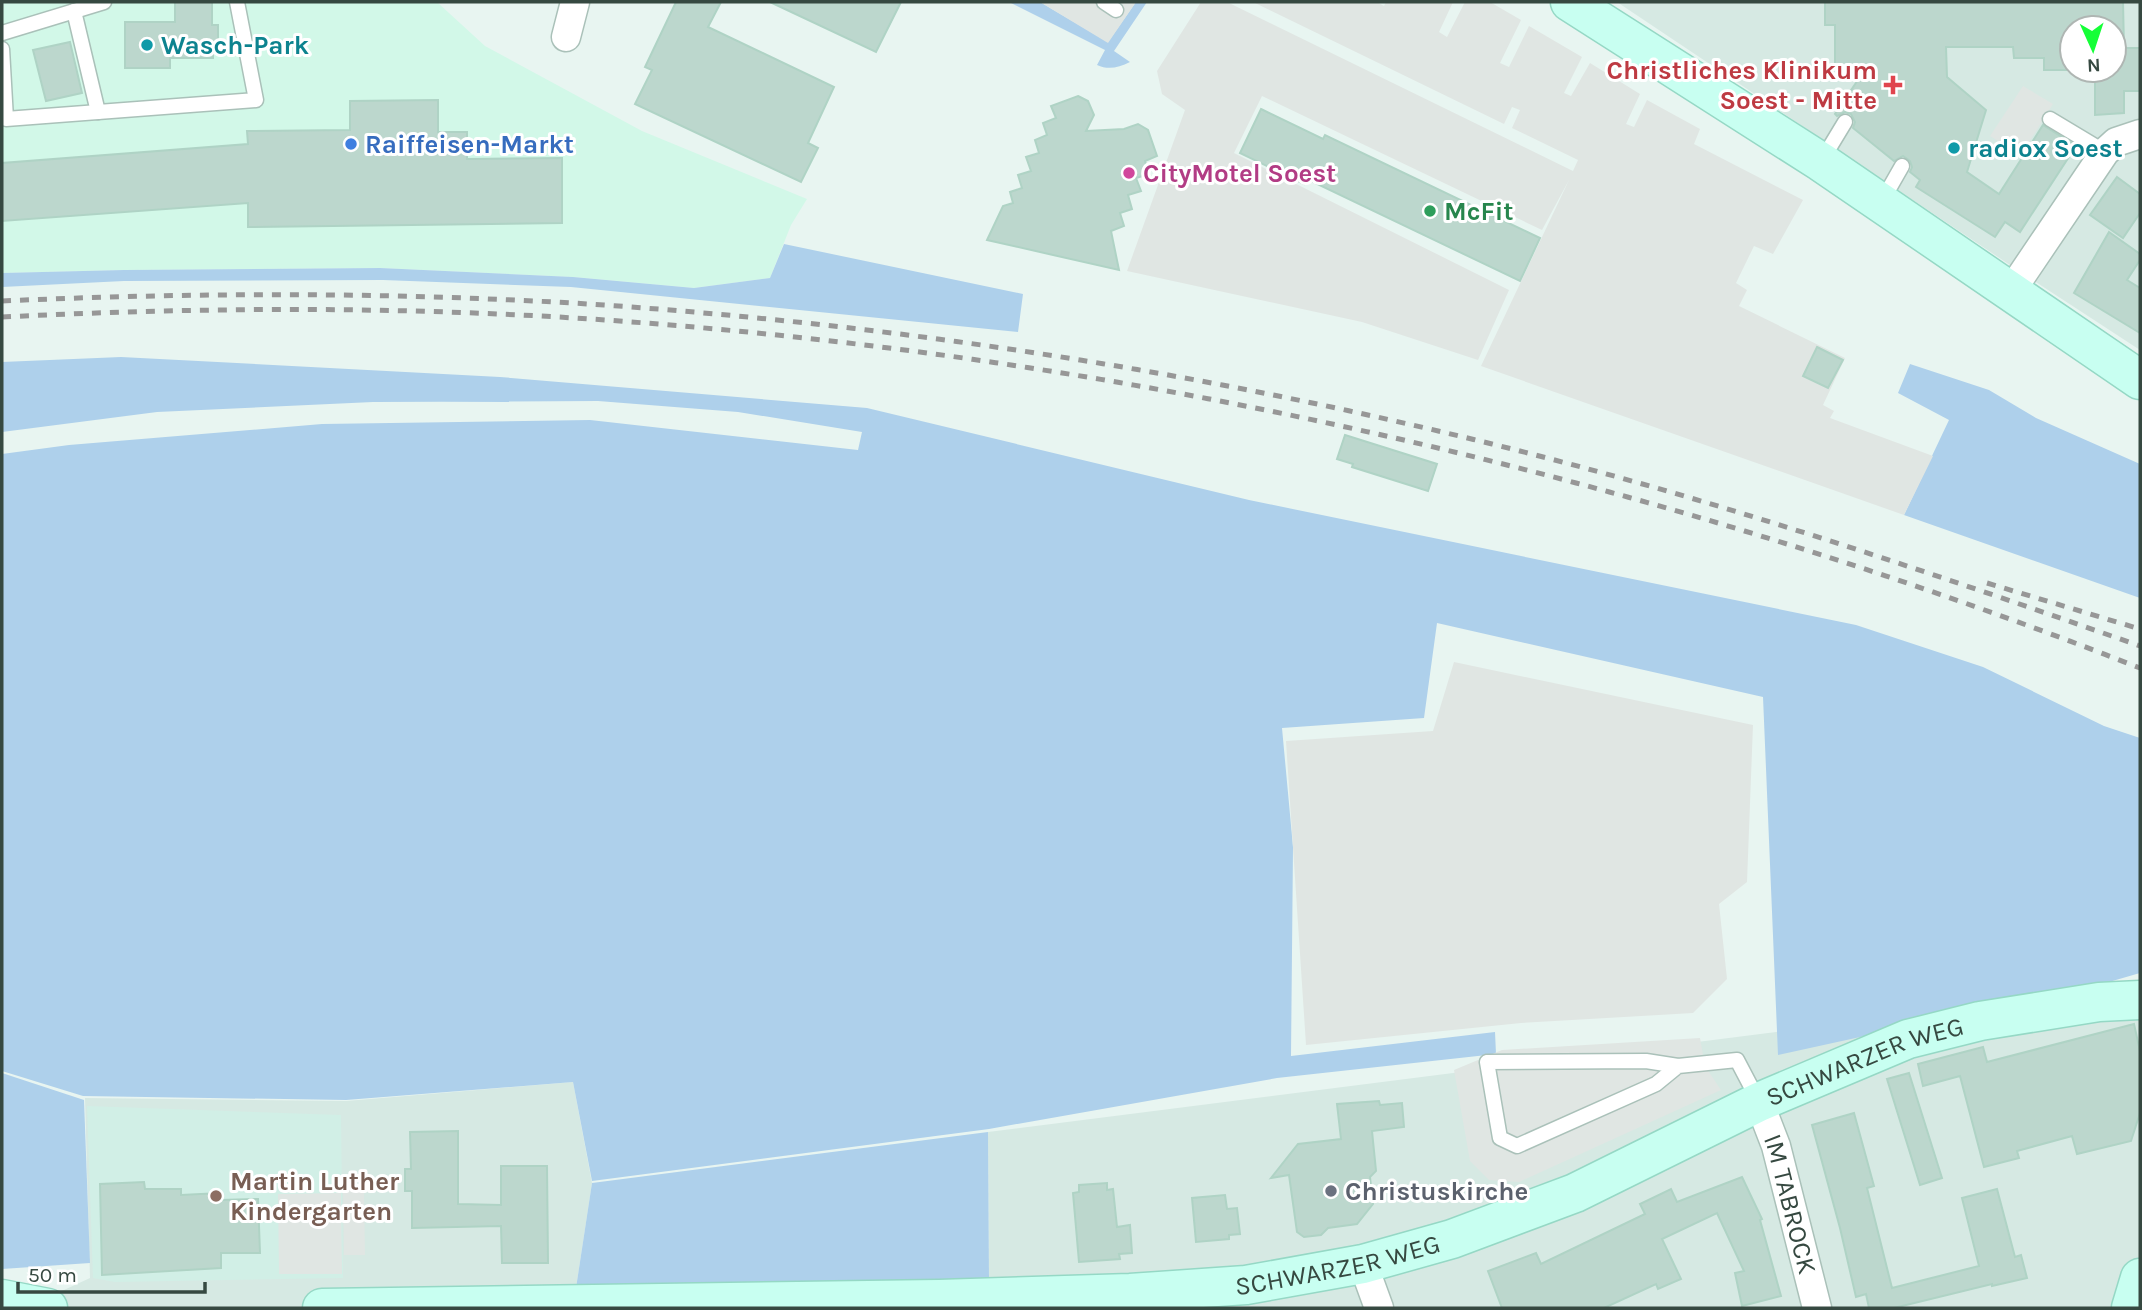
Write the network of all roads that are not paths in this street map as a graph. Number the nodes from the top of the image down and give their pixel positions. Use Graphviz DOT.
graph roads {
  1 [pos="104,2"];
  2 [pos="237,2"];
  3 [pos="575,2"];
  4 [pos="1570,2"];
  5 [pos="74,11"];
  6 [pos="2,33"];
  7 [pos="566,37"];
  8 [pos="2,49"];
  9 [pos="98,112"];
  10 [pos="2050,119"];
  11 [pos="1845,122"];
  12 [pos="2140,134"];
  13 [pos="2105,152"];
  14 [pos="1821,162"];
  15 [pos="1902,166"];
  16 [pos="1881,203"];
  17 [pos="2011,291"];
  18 [pos="2140,380"];
  19 [pos="2140,1000"];
  20 [pos="1678,1066"];
  21 [pos="1759,1102"];
  22 [pos="1363,1264"];
  23 [pos="2140,1278"];
  24 [pos="2,1299"];
  25 [pos="1131,1301"];
  26 [pos="939,1304"];
  27 [pos="48,1308"];
  28 [pos="322,1308"];
  29 [pos="1379,1308"];
  30 [pos="1817,1308"];
  31 [pos="2131,1308"];
  1 -- 5 [label="lane"];
  2 -- 9 [label="lane"];
  3 -- 7 [label="street"];
  4 -- 14 [label="street"];
  5 -- 6 [label="lane"];
  5 -- 9 [label="lane"];
  8 -- 9 [label="lane"];
  10 -- 13 [label="lane"];
  11 -- 14 [label="lane"];
  12 -- 13 [label="street"];
  13 -- 17 [label="street"];
  14 -- 16 [label="street"];
  15 -- 16 [label="lane"];
  16 -- 17 [label="street"];
  17 -- 18 [label="street"];
  19 -- 21 [label="street, SCHWARZER WEG"];
  20 -- 20 [label="lane"];
  20 -- 21 [label="lane"];
  21 -- 22 [label="street, SCHWARZER WEG"];
  21 -- 30 [label="street, IM TABROCK"];
  22 -- 25 [label="street, SCHWARZER WEG"];
  22 -- 29 [label="street"];
  23 -- 31 [label="street"];
  24 -- 27 [label="street"];
  25 -- 26 [label="street, SCHWARZER WEG"];
  26 -- 28 [label="street, SCHWARZER WEG"];
}
